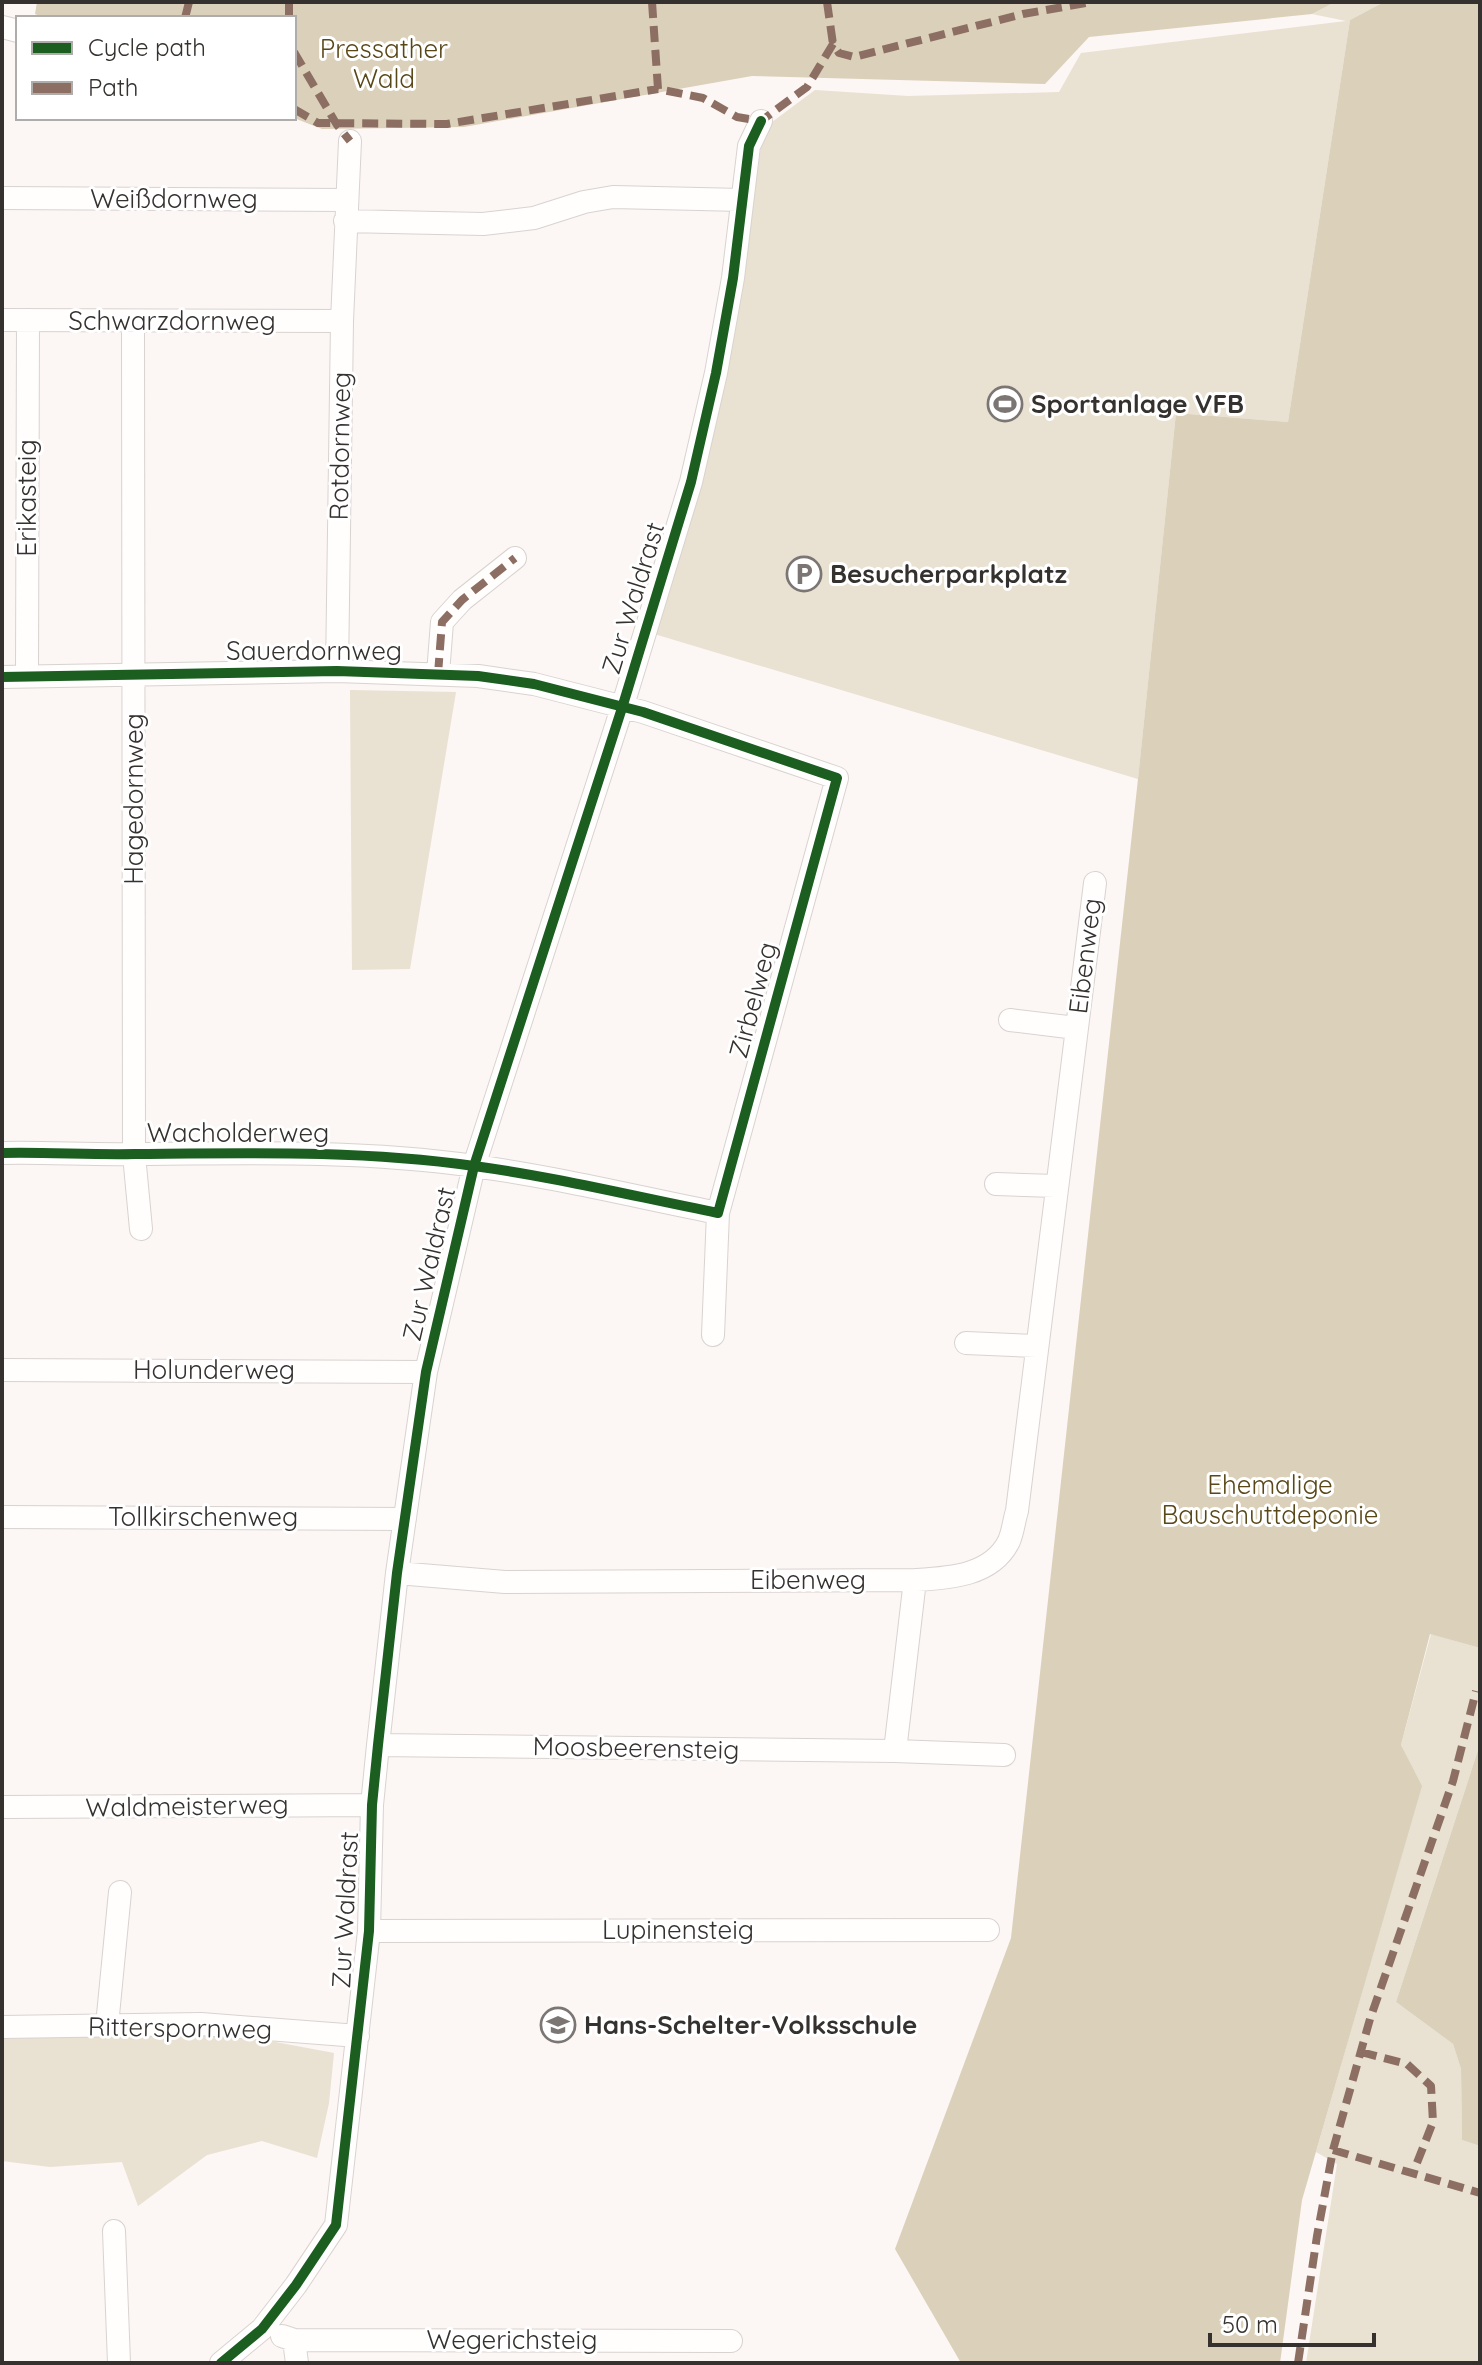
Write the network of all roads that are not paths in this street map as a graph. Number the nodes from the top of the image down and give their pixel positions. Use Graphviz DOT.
graph roads {
  1 [pos="761,121"];
  2 [pos="350,141"];
  3 [pos="2,198"];
  4 [pos="742,200"];
  5 [pos="346,211"];
  6 [pos="2,320"];
  7 [pos="28,320"];
  8 [pos="133,321"];
  9 [pos="342,321"];
  10 [pos="515,558"];
  11 [pos="337,671"];
  12 [pos="438,674"];
  13 [pos="134,675"];
  14 [pos="27,676"];
  15 [pos="2,677"];
  16 [pos="622,708"];
  17 [pos="1095,883"];
  18 [pos="1010,1020"];
  19 [pos="1076,1028"];
  20 [pos="2,1153"];
  21 [pos="134,1155"];
  22 [pos="474,1166"];
  23 [pos="996,1184"];
  24 [pos="1055,1186"];
  25 [pos="718,1213"];
  26 [pos="141,1229"];
  27 [pos="713,1335"];
  28 [pos="966,1343"];
  29 [pos="1036,1346"];
  30 [pos="2,1370"];
  31 [pos="426,1372"];
  32 [pos="2,1517"];
  33 [pos="405,1519"];
  34 [pos="397,1573"];
  35 [pos="915,1580"];
  36 [pos="378,1745"];
  37 [pos="895,1751"];
  38 [pos="1004,1755"];
  39 [pos="372,1805"];
  40 [pos="2,1807"];
  41 [pos="120,1892"];
  42 [pos="988,1930"];
  43 [pos="369,1931"];
  44 [pos="107,2025"];
  45 [pos="2,2027"];
  46 [pos="358,2036"];
  47 [pos="114,2231"];
  48 [pos="262,2329"];
  49 [pos="294,2340"];
  50 [pos="731,2341"];
  51 [pos="119,2363"];
  52 [pos="221,2363"];
  53 [pos="297,2363"];
  1 -- 4 [label="street, Zur Waldrast"];
  2 -- 5 [label="street, Rotdornweg"];
  3 -- 5 [label="street, Weißdornweg"];
  4 -- 5 [label="street"];
  4 -- 16 [label="street, Zur Waldrast"];
  5 -- 9 [label="street, Rotdornweg"];
  6 -- 7 [label="street, Schwarzdornweg"];
  7 -- 8 [label="street, Schwarzdornweg"];
  7 -- 14 [label="street, Erikasteig"];
  8 -- 9 [label="street, Schwarzdornweg"];
  8 -- 13 [label="street, Hagedornweg"];
  9 -- 11 [label="street, Rotdornweg"];
  10 -- 12 [label="street, Sauerdornweg"];
  11 -- 12 [label="street, Sauerdornweg"];
  11 -- 13 [label="street, Sauerdornweg"];
  12 -- 16 [label="street, Sauerdornweg"];
  13 -- 14 [label="street, Sauerdornweg"];
  13 -- 21 [label="street, Hagedornweg"];
  14 -- 15 [label="street, Sauerdornweg"];
  16 -- 22 [label="street, Zur Waldrast"];
  16 -- 25 [label="street, Zirbelweg"];
  17 -- 19 [label="street, Eibenweg"];
  18 -- 19 [label="street, Eibenweg"];
  19 -- 24 [label="street, Eibenweg"];
  20 -- 21 [label="street, Wacholderweg"];
  21 -- 22 [label="street, Wacholderweg"];
  21 -- 26 [label="street, Hagedornweg"];
  22 -- 25 [label="street"];
  22 -- 31 [label="street, Zur Waldrast"];
  23 -- 24 [label="street"];
  24 -- 29 [label="street, Eibenweg"];
  25 -- 27 [label="street, Zirbelweg"];
  28 -- 29 [label="street"];
  29 -- 35 [label="street, Eibenweg"];
  30 -- 31 [label="street, Holunderweg"];
  31 -- 33 [label="street, Zur Waldrast"];
  32 -- 33 [label="street, Tollkirschenweg"];
  33 -- 34 [label="street, Zur Waldrast"];
  34 -- 35 [label="street, Eibenweg"];
  34 -- 36 [label="street, Zur Waldrast"];
  35 -- 37 [label="street"];
  36 -- 37 [label="street, Moosbeerensteig"];
  36 -- 39 [label="street, Zur Waldrast"];
  37 -- 38 [label="street, Moosbeerensteig"];
  39 -- 40 [label="street, Waldmeisterweg"];
  39 -- 43 [label="street, Zur Waldrast"];
  41 -- 44 [label="street"];
  42 -- 43 [label="street, Lupinensteig"];
  43 -- 46 [label="street, Zur Waldrast"];
  44 -- 45 [label="street, Ritterspornweg"];
  44 -- 46 [label="street, Ritterspornweg"];
  46 -- 48 [label="street, Zur Waldrast"];
  47 -- 51 [label="street"];
  48 -- 49 [label="street, Wegerichsteig"];
  48 -- 52 [label="street, Zur Waldrast"];
  49 -- 50 [label="street, Wegerichsteig"];
  49 -- 53 [label="street"];
}
